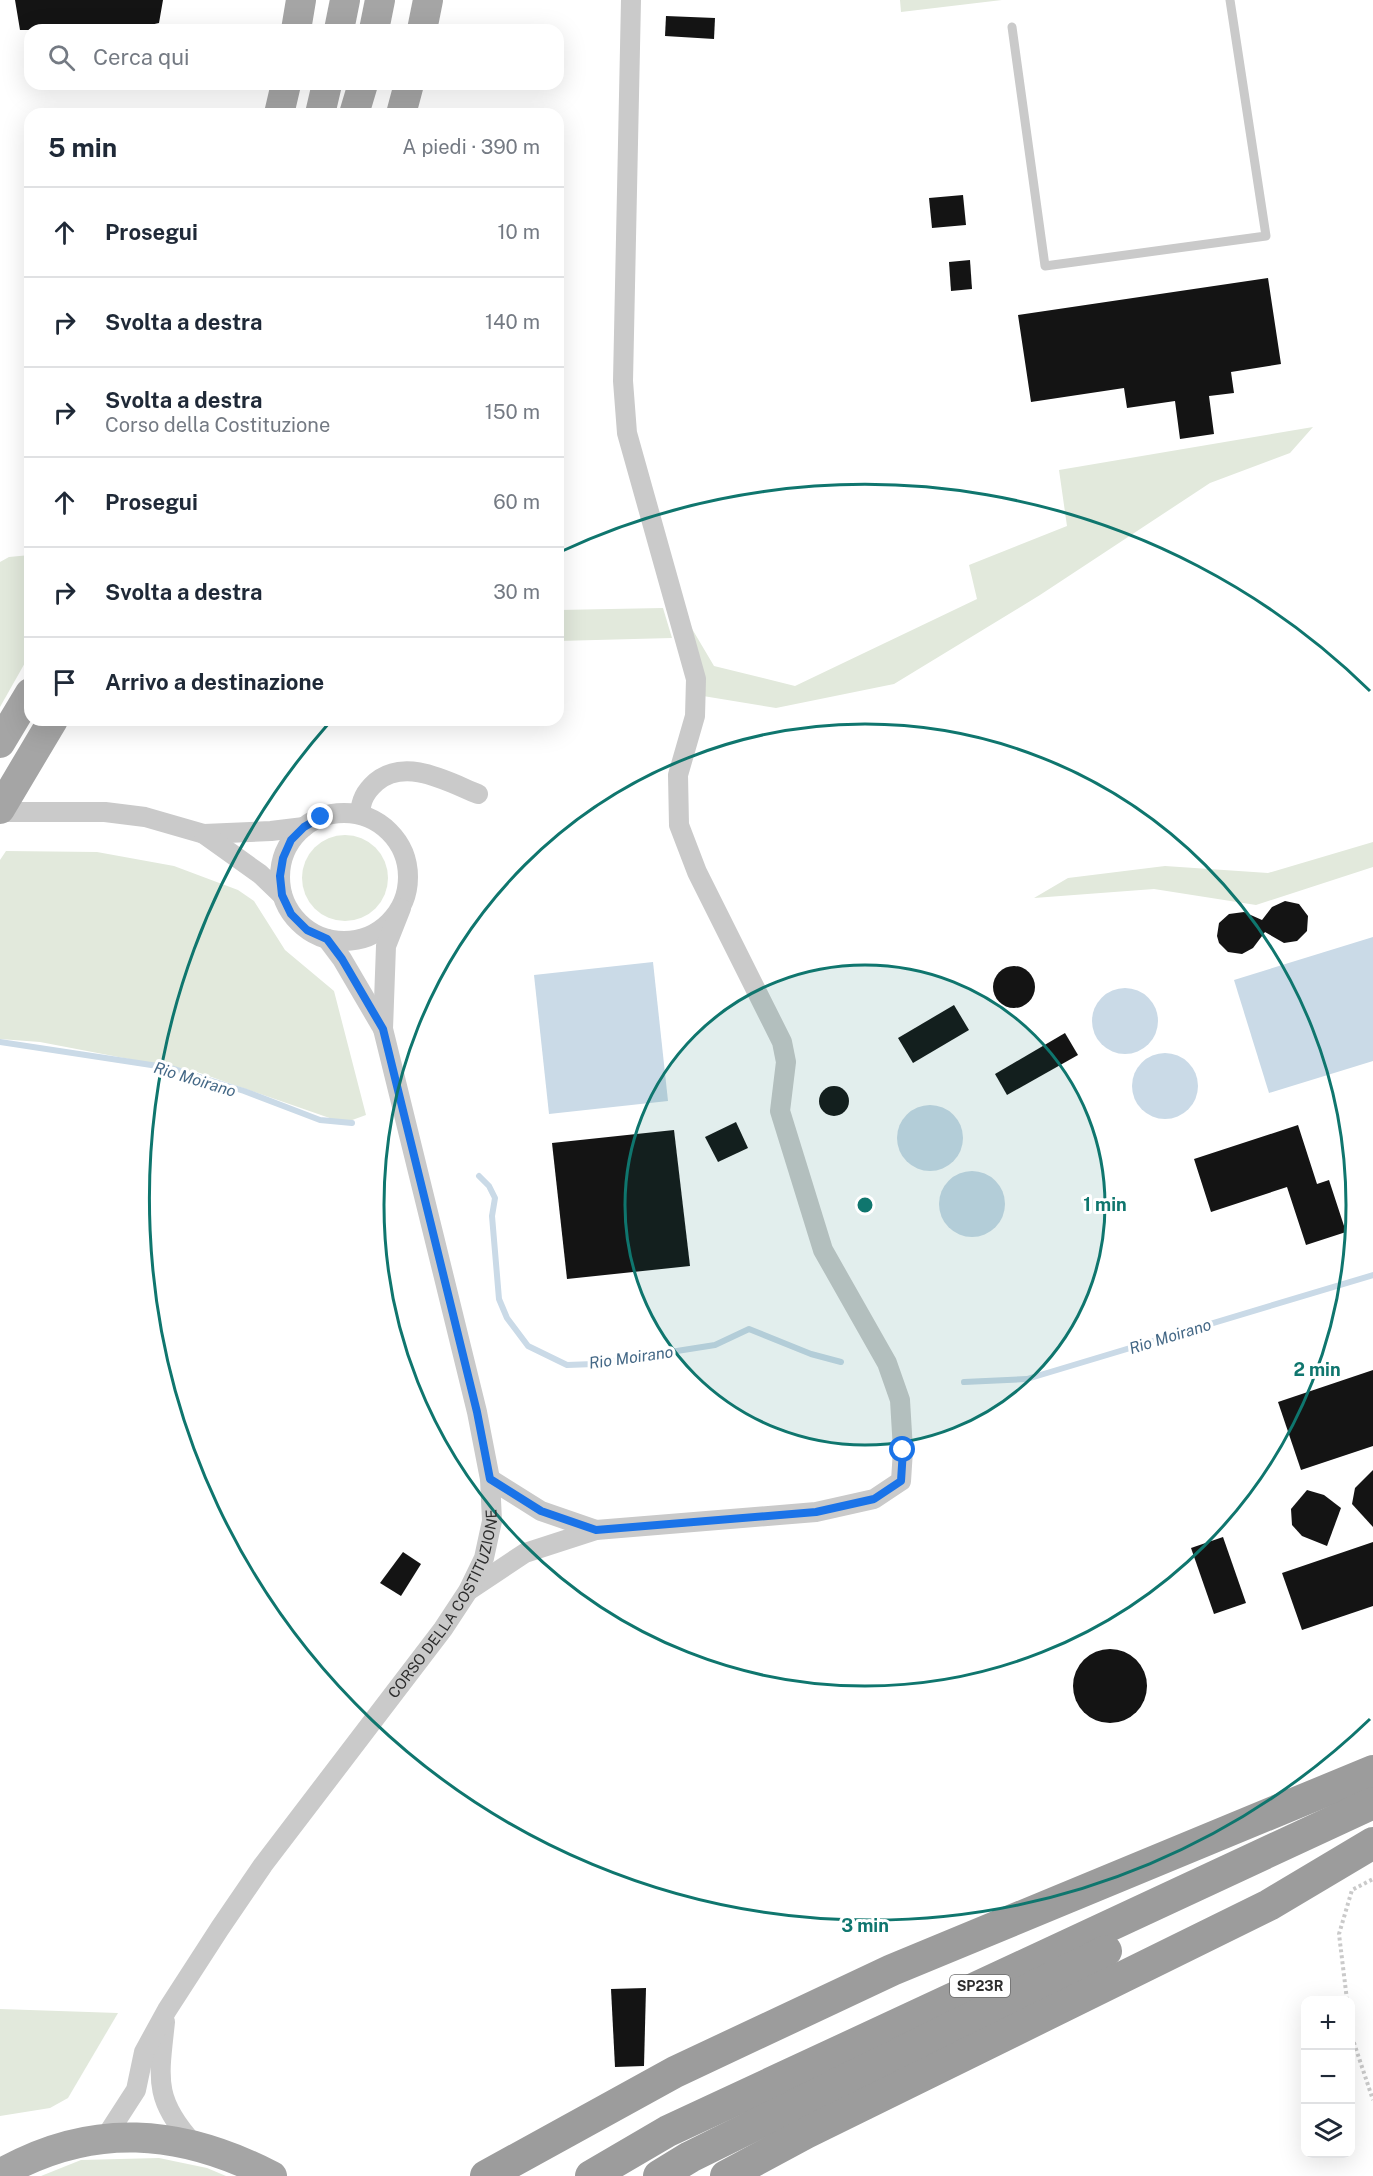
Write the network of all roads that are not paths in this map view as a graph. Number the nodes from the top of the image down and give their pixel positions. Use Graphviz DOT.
graph roads {
  1 [pos="301,0"];
  2 [pos="345,0"];
  3 [pos="380,0"];
  4 [pos="428,0"];
  5 [pos="631,0"];
  6 [pos="1230,0"];
  7 [pos="297,24"];
  8 [pos="340,24"];
  9 [pos="375,24"];
  10 [pos="423,24"];
  11 [pos="1012,27"];
  12 [pos="285,90"];
  13 [pos="326,90"];
  14 [pos="361,90"];
  15 [pos="407,90"];
  16 [pos="280,108"];
  17 [pos="321,108"];
  18 [pos="356,108"];
  19 [pos="403,108"];
  20 [pos="24,703"];
  21 [pos="50,726"];
  22 [pos="0,743"];
  23 [pos="478,794"];
  24 [pos="0,811"];
  25 [pos="360,814"];
  26 [pos="304,827"];
  27 [pos="204,834"];
  28 [pos="282,895"];
  29 [pos="401,908"];
  30 [pos="327,939"];
  31 [pos="383,1029"];
  32 [pos="490,1479"];
  33 [pos="596,1530"];
  34 [pos="468,1591"];
  35 [pos="1373,1771"];
  36 [pos="1373,1803"];
  37 [pos="1373,1825"];
  38 [pos="1373,1843"];
  39 [pos="167,2010"];
  40 [pos="105,2138"];
  41 [pos="193,2144"];
  42 [pos="6,2166"];
  43 [pos="272,2176"];
  44 [pos="486,2176"];
  45 [pos="591,2176"];
  46 [pos="659,2176"];
  47 [pos="726,2176"];
  1 -- 7 [label="main road"];
  2 -- 8 [label="main road"];
  3 -- 9 [label="main road"];
  4 -- 10 [label="main road"];
  5 -- 33 [label="street"];
  6 -- 11 [label="lane"];
  12 -- 16 [label="main road"];
  13 -- 17 [label="main road"];
  14 -- 18 [label="main road"];
  15 -- 19 [label="main road"];
  20 -- 22 [label="main road"];
  21 -- 24 [label="main road"];
  23 -- 25 [label="street"];
  24 -- 27 [label="street"];
  25 -- 26 [label="street"];
  25 -- 29 [label="street"];
  26 -- 27 [label="street"];
  26 -- 28 [label="street"];
  27 -- 28 [label="street"];
  28 -- 30 [label="street"];
  29 -- 30 [label="street"];
  29 -- 31 [label="street"];
  30 -- 31 [label="street"];
  31 -- 32 [label="street, CORSO DELLA COSTITUZIONE"];
  32 -- 33 [label="street"];
  32 -- 34 [label="street, CORSO DELLA COSTITUZIONE"];
  33 -- 34 [label="street"];
  34 -- 39 [label="street, CORSO DELLA COSTITUZIONE"];
  35 -- 44 [label="highway"];
  36 -- 45 [label="highway, SP23R"];
  37 -- 46 [label="highway, SP23R"];
  38 -- 47 [label="highway"];
  39 -- 40 [label="street, CORSO DELLA COSTITUZIONE"];
  39 -- 41 [label="street"];
  40 -- 41 [label="main road"];
  40 -- 42 [label="main road"];
  41 -- 43 [label="main road"];
}
